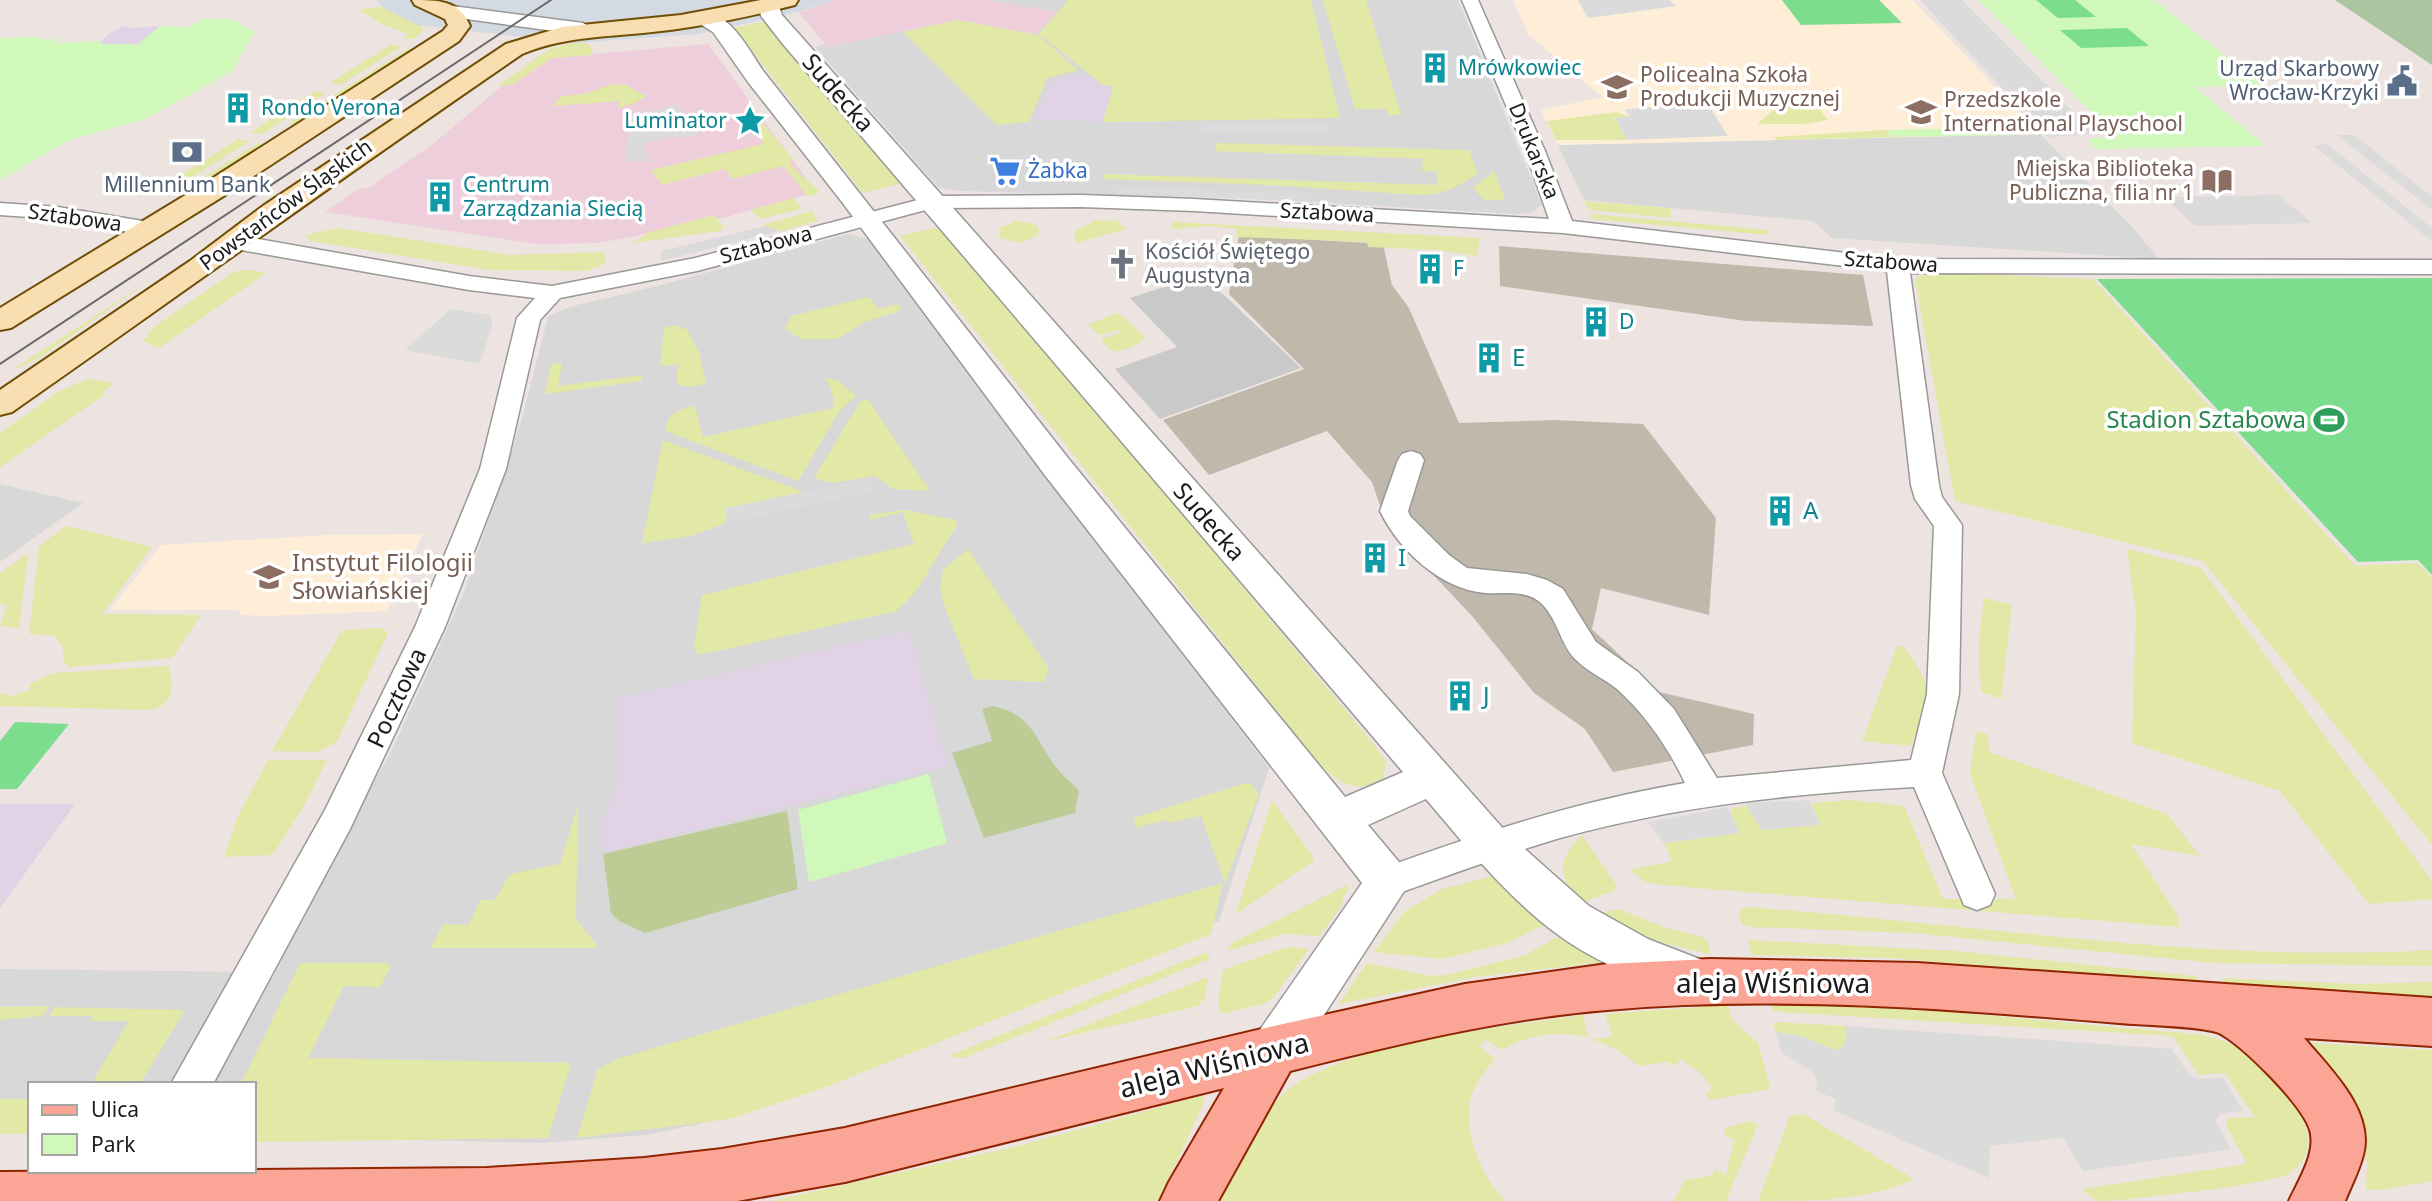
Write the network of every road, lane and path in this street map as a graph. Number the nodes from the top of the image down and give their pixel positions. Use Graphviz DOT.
graph roads {
  1 [pos="423,0"];
  2 [pos="1470,0"];
  3 [pos="779,2"];
  4 [pos="452,12"];
  5 [pos="703,19"];
  6 [pos="583,29"];
  7 [pos="933,202"];
  8 [pos="0,209"];
  9 [pos="866,218"];
  10 [pos="1563,226"];
  11 [pos="149,229"];
  12 [pos="235,242"];
  13 [pos="1898,266"];
  14 [pos="2432,267"];
  15 [pos="552,293"];
  16 [pos="0,321"];
  17 [pos="0,405"];
  18 [pos="1411,460"];
  19 [pos="1925,773"];
  20 [pos="1431,778"];
  21 [pos="1707,793"];
  22 [pos="1338,819"];
  23 [pos="1492,846"];
  24 [pos="1388,882"];
  25 [pos="1977,894"];
  26 [pos="1699,980"];
  27 [pos="2231,1011"];
  28 [pos="2432,1022"];
  29 [pos="1274,1050"];
  30 [pos="192,1082"];
  31 [pos="136,1173"];
  32 [pos="0,1200"];
  33 [pos="112,1201"];
  34 [pos="1188,1201"];
  35 [pos="2317,1201"];
  1 -- 4 [label="main road"];
  2 -- 10 [label="street, Drukarska"];
  3 -- 5 [label="main road, Powstańców Śląskich"];
  3 -- 7 [label="street, Sudecka"];
  4 -- 6 [label="street"];
  4 -- 11 [label="main road, Powstańców Śląskich"];
  5 -- 6 [label="main road, Powstańców Śląskich"];
  5 -- 9 [label="street"];
  6 -- 12 [label="main road, Powstańców Śląskich"];
  7 -- 9 [label="street, Sztabowa"];
  7 -- 10 [label="street, Sztabowa"];
  7 -- 20 [label="street, Sudecka"];
  8 -- 11 [label="street, Sztabowa"];
  9 -- 15 [label="street, Sztabowa"];
  9 -- 22 [label="street"];
  10 -- 13 [label="street, Sztabowa"];
  11 -- 16 [label="main road, Powstańców Śląskich"];
  12 -- 15 [label="street, Sztabowa"];
  12 -- 17 [label="main road, Powstańców Śląskich"];
  13 -- 14 [label="street, Sztabowa"];
  13 -- 19 [label="street"];
  15 -- 30 [label="street, Pocztowa"];
  18 -- 21 [label="street"];
  19 -- 21 [label="street"];
  19 -- 25 [label="street"];
  20 -- 22 [label="street"];
  20 -- 23 [label="street, Sudecka"];
  21 -- 23 [label="street"];
  22 -- 24 [label="street"];
  23 -- 24 [label="street"];
  23 -- 26 [label="street, Sudecka"];
  24 -- 29 [label="street"];
  26 -- 27 [label="main road, aleja Wiśniowa"];
  26 -- 29 [label="main road, aleja Wiśniowa"];
  27 -- 28 [label="main road, aleja Wiśniowa"];
  27 -- 35 [label="main road"];
  29 -- 33 [label="main road, aleja Wiśniowa"];
  29 -- 34 [label="main road"];
  31 -- 33 [label="street"];
  32 -- 33 [label="main road, aleja Wiśniowa"];
}
